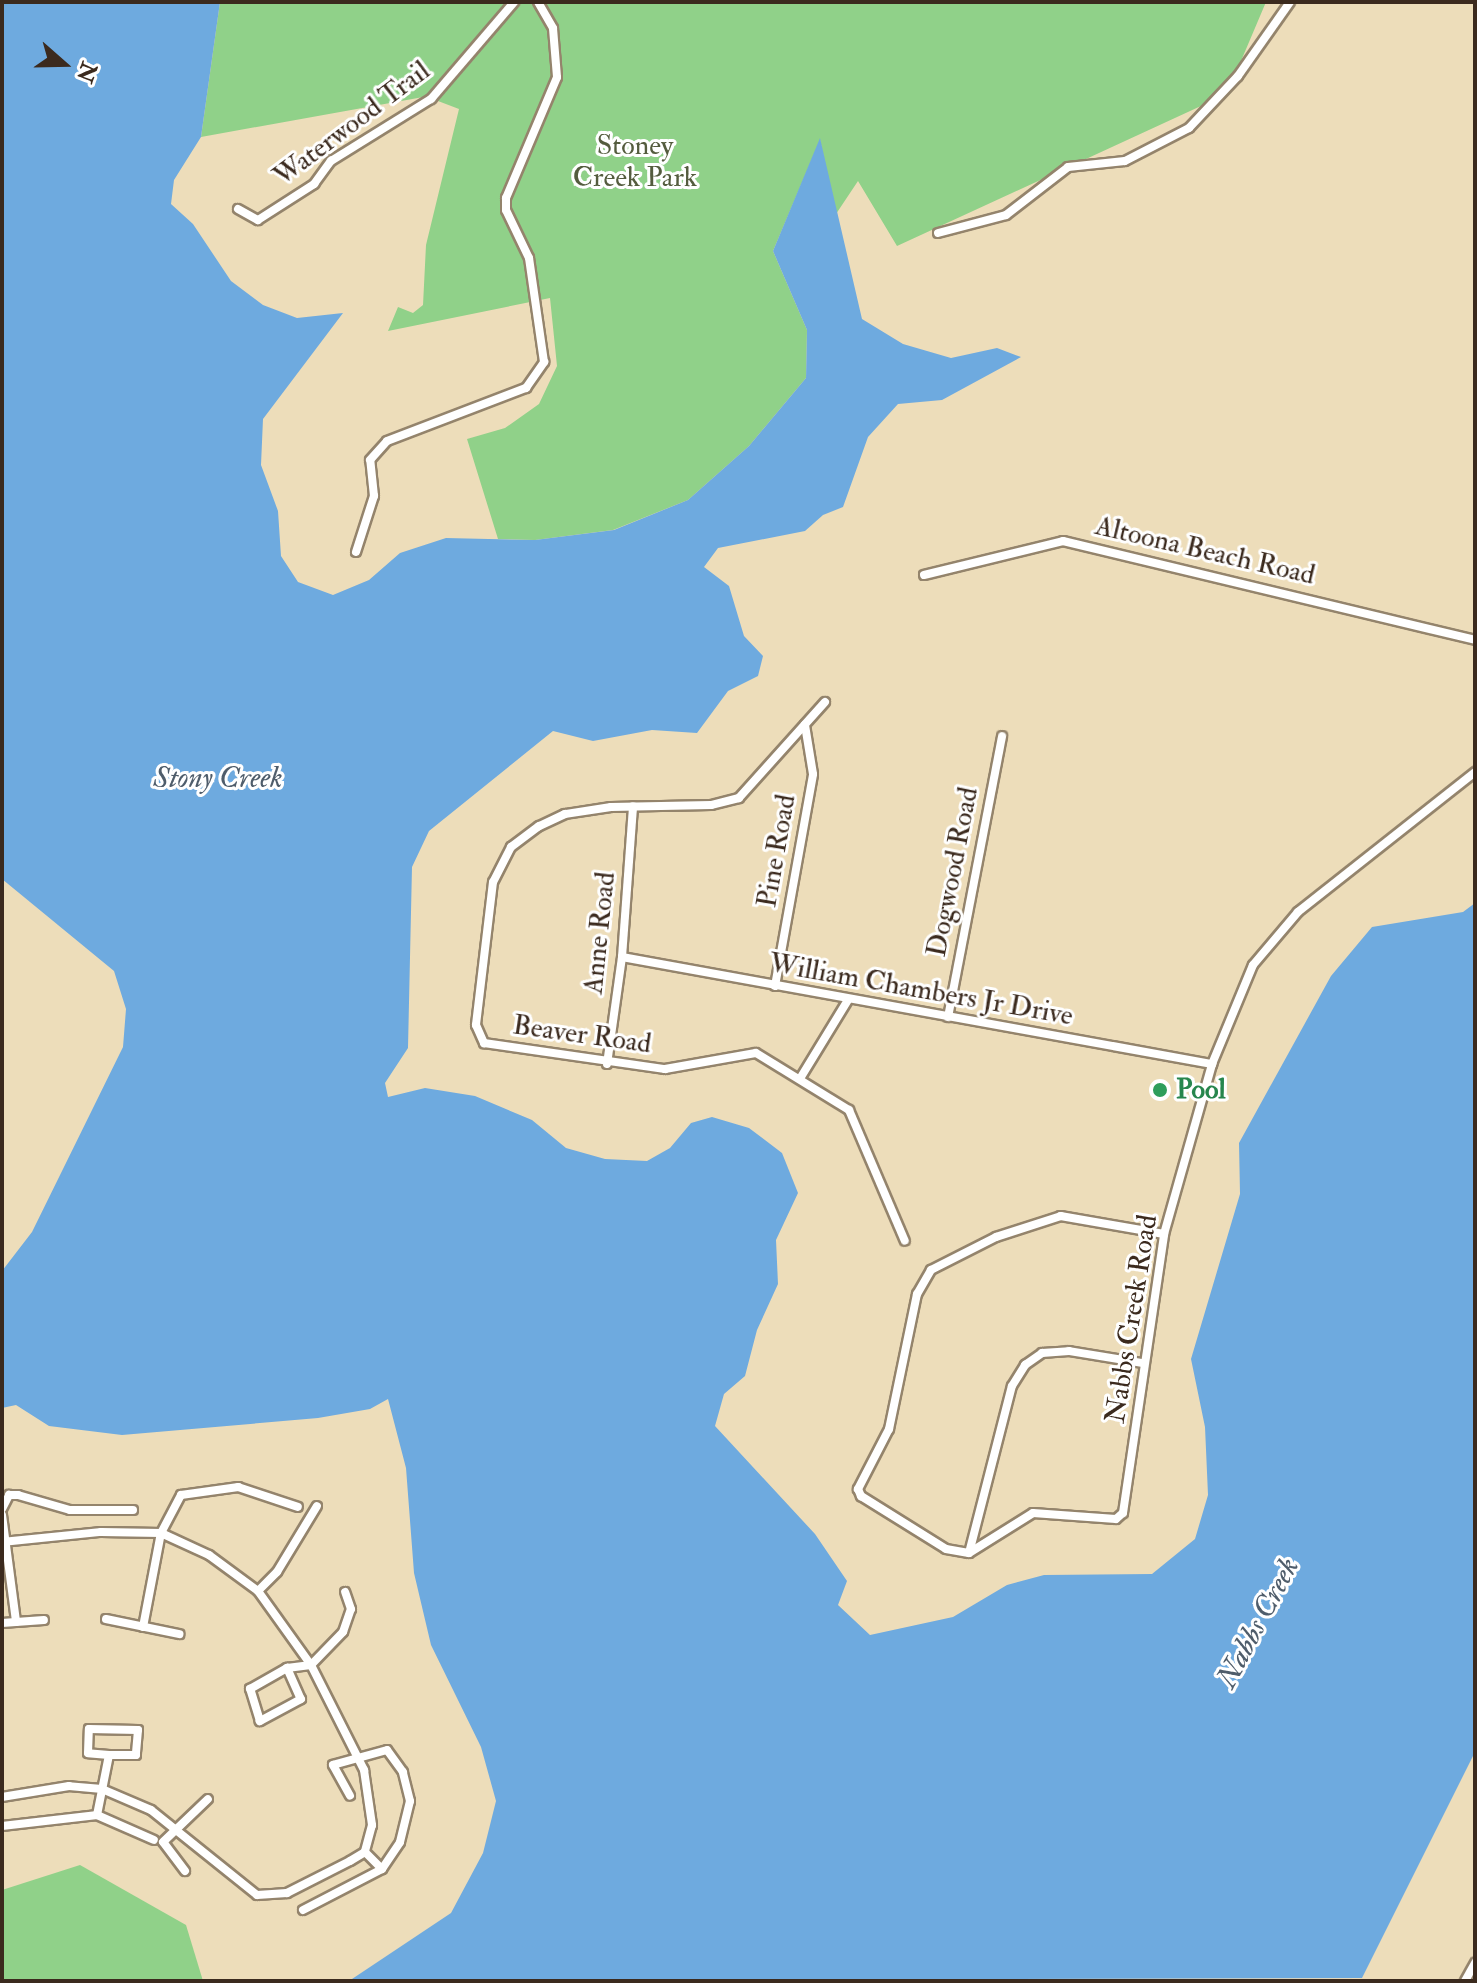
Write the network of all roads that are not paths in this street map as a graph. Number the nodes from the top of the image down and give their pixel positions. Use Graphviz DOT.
graph roads {
  1 [pos="514,2"];
  2 [pos="538,2"];
  3 [pos="1290,2"];
  4 [pos="238,209"];
  5 [pos="938,233"];
  6 [pos="356,552"];
  7 [pos="924,575"];
  8 [pos="1475,640"];
  9 [pos="825,702"];
  10 [pos="805,725"];
  11 [pos="1002,736"];
  12 [pos="1475,772"];
  13 [pos="633,806"];
  14 [pos="622,957"];
  15 [pos="775,986"];
  16 [pos="848,1000"];
  17 [pos="948,1017"];
  18 [pos="607,1064"];
  19 [pos="1212,1064"];
  20 [pos="801,1077"];
  21 [pos="1164,1234"];
  22 [pos="905,1241"];
  23 [pos="1142,1363"];
  24 [pos="317,1506"];
  25 [pos="298,1507"];
  26 [pos="2,1509"];
  27 [pos="133,1510"];
  28 [pos="2,1515"];
  29 [pos="161,1533"];
  30 [pos="4,1542"];
  31 [pos="969,1553"];
  32 [pos="258,1591"];
  33 [pos="345,1592"];
  34 [pos="106,1619"];
  35 [pos="44,1620"];
  36 [pos="16,1622"];
  37 [pos="2,1623"];
  38 [pos="143,1627"];
  39 [pos="179,1634"];
  40 [pos="311,1665"];
  41 [pos="287,1668"];
  42 [pos="109,1755"];
  43 [pos="356,1755"];
  44 [pos="102,1789"];
  45 [pos="350,1796"];
  46 [pos="2,1797"];
  47 [pos="208,1799"];
  48 [pos="97,1815"];
  49 [pos="2,1826"];
  50 [pos="174,1827"];
  51 [pos="154,1840"];
  52 [pos="365,1852"];
  53 [pos="382,1869"];
  54 [pos="185,1871"];
  55 [pos="303,1910"];
  56 [pos="1475,1963"];
  57 [pos="1465,1981"];
  1 -- 4 [label="street, Waterwood Trail"];
  2 -- 6 [label="street"];
  3 -- 5 [label="street"];
  7 -- 8 [label="street, Altoona Beach Road"];
  9 -- 10 [label="street"];
  10 -- 13 [label="street"];
  10 -- 15 [label="street, Pine Road"];
  11 -- 17 [label="street, Dogwood Road"];
  12 -- 19 [label="street, Nabbs Creek Road"];
  13 -- 14 [label="street, Anne Road"];
  13 -- 18 [label="street, Beaver Road"];
  14 -- 15 [label="street, William Chambers Jr Drive"];
  14 -- 18 [label="street, Anne Road"];
  15 -- 16 [label="street, William Chambers Jr Drive"];
  16 -- 17 [label="street, William Chambers Jr Drive"];
  16 -- 20 [label="street"];
  17 -- 19 [label="street, William Chambers Jr Drive"];
  18 -- 20 [label="street, Beaver Road"];
  19 -- 21 [label="street, Nabbs Creek Road"];
  20 -- 22 [label="street, Beaver Road"];
  21 -- 23 [label="street, Nabbs Creek Road"];
  21 -- 31 [label="street"];
  23 -- 31 [label="street"];
  23 -- 31 [label="street, Nabbs Creek Road"];
  24 -- 32 [label="street"];
  25 -- 29 [label="street"];
  26 -- 27 [label="street"];
  28 -- 30 [label="street"];
  29 -- 30 [label="street"];
  29 -- 32 [label="street"];
  29 -- 38 [label="street"];
  30 -- 36 [label="street"];
  32 -- 40 [label="street"];
  33 -- 40 [label="street"];
  34 -- 38 [label="street"];
  35 -- 36 [label="street"];
  36 -- 37 [label="street"];
  38 -- 39 [label="street"];
  40 -- 41 [label="street"];
  40 -- 43 [label="street"];
  41 -- 41 [label="street"];
  42 -- 42 [label="street"];
  42 -- 44 [label="street"];
  43 -- 45 [label="street"];
  43 -- 52 [label="street"];
  43 -- 53 [label="street"];
  44 -- 46 [label="street"];
  44 -- 48 [label="street"];
  44 -- 50 [label="street"];
  47 -- 50 [label="street"];
  48 -- 49 [label="street"];
  48 -- 51 [label="street"];
  50 -- 52 [label="street"];
  50 -- 54 [label="street"];
  52 -- 53 [label="street"];
  53 -- 55 [label="street"];
  56 -- 57 [label="street"];
}
